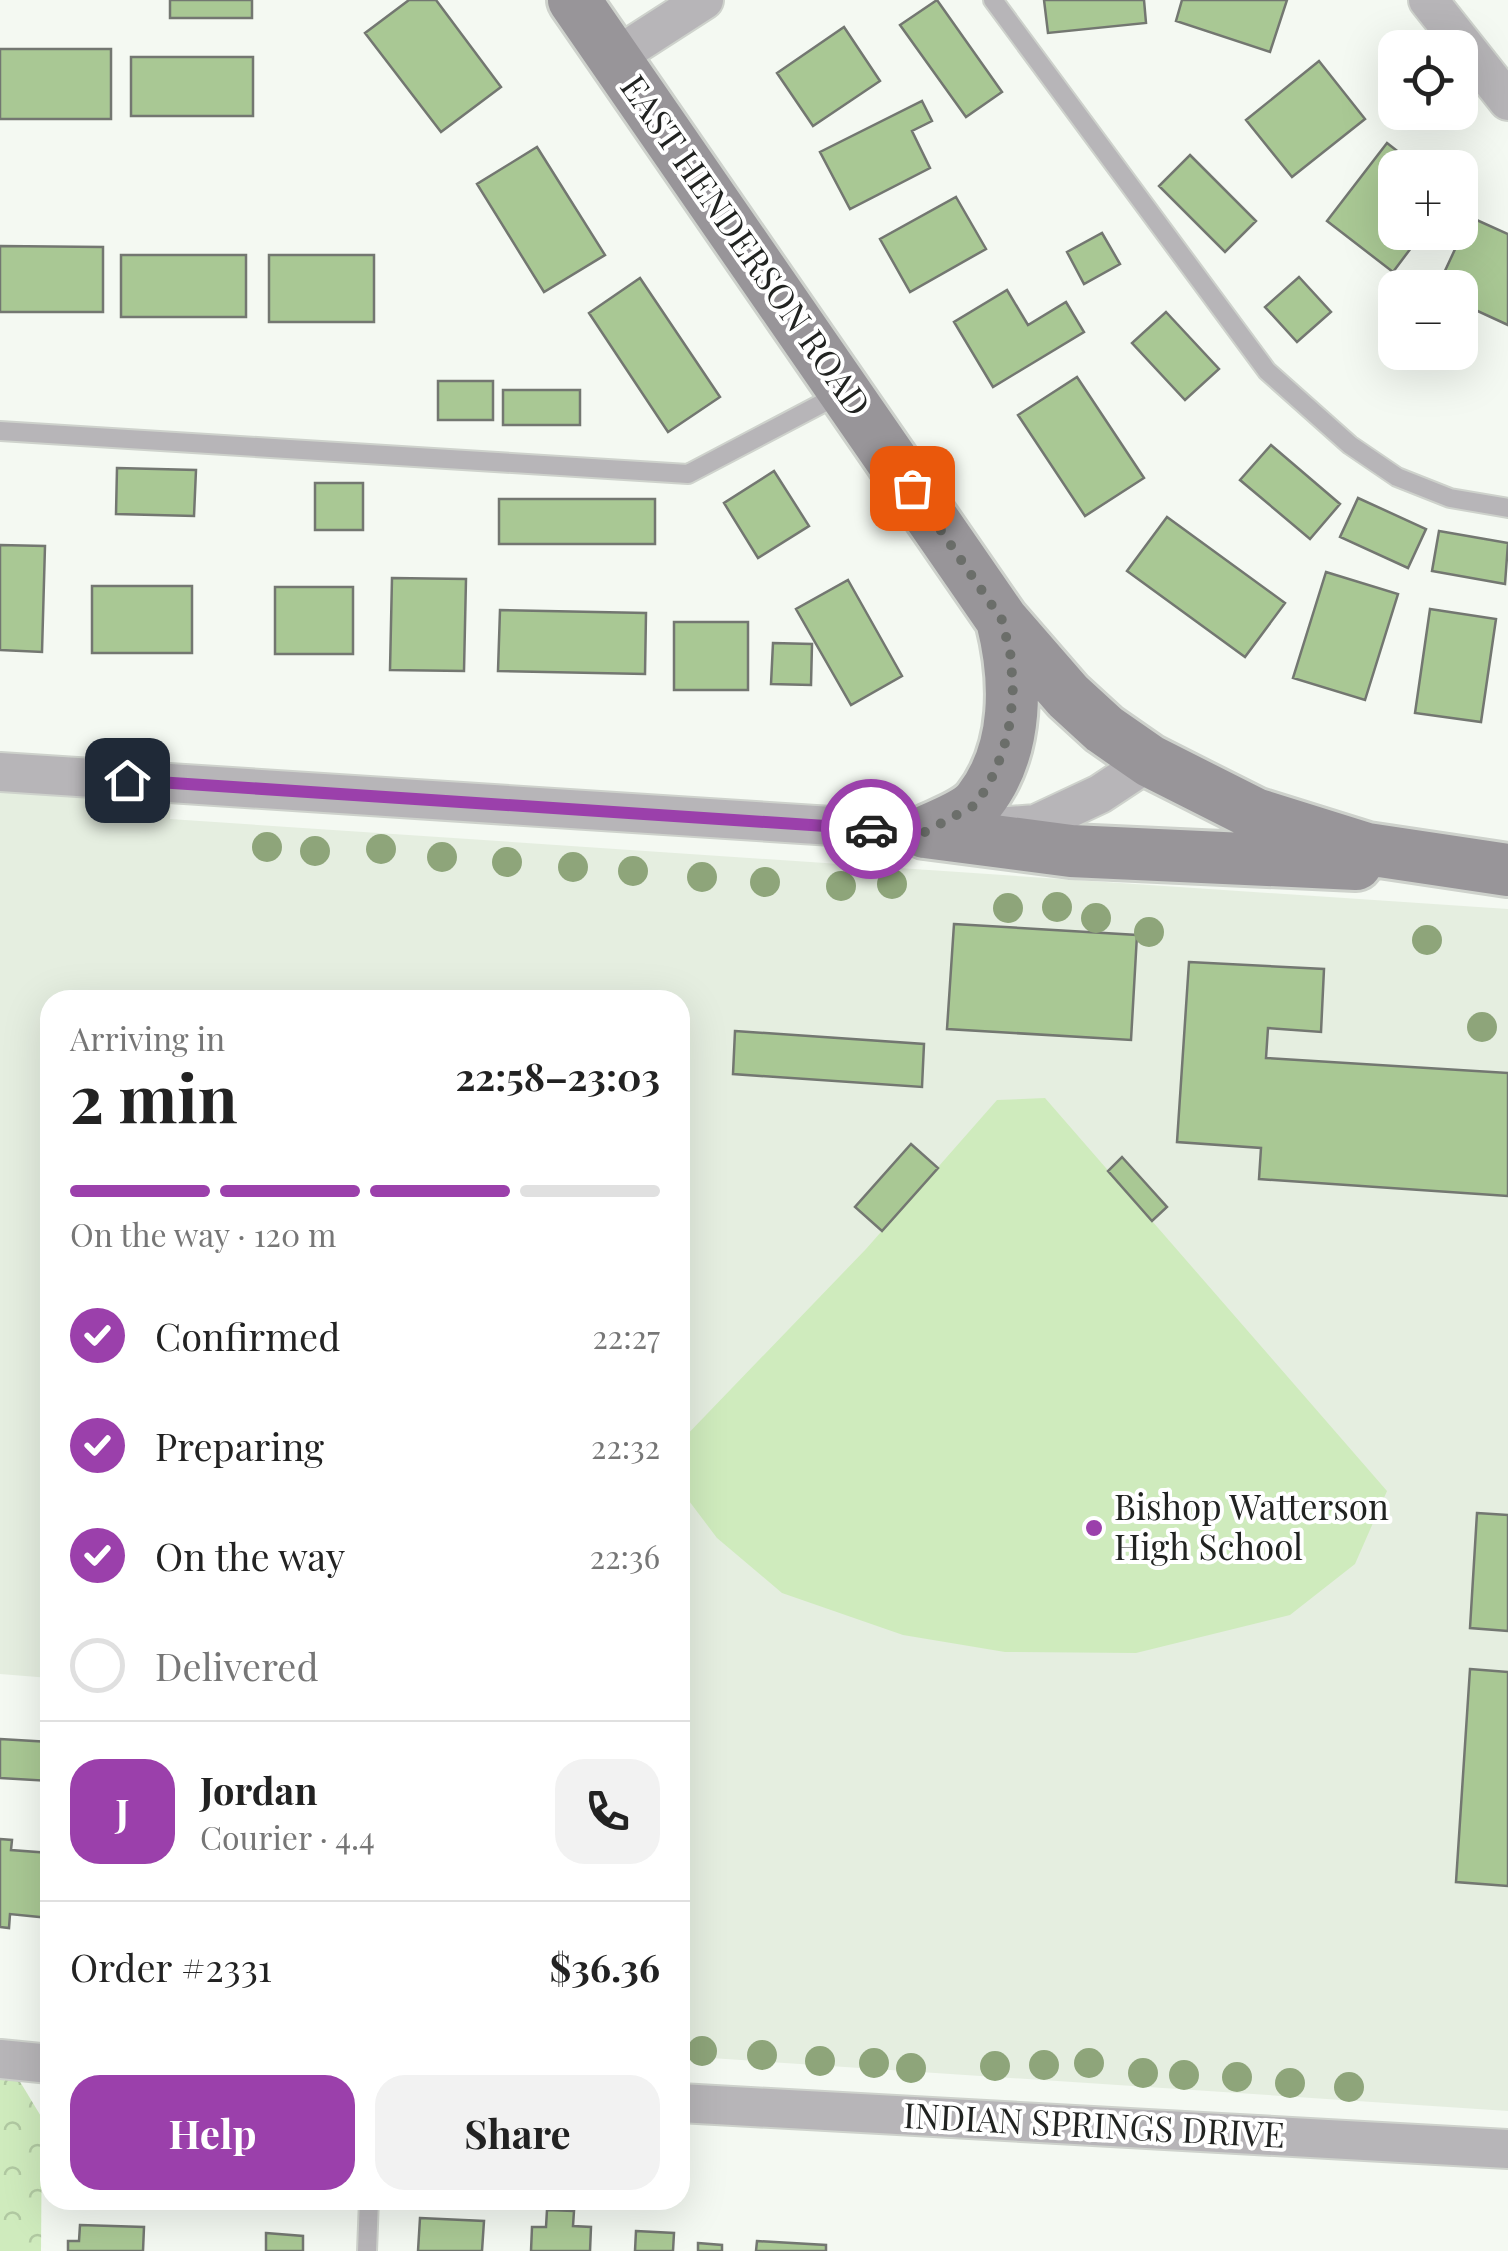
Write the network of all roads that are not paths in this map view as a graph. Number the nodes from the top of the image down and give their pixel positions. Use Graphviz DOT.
graph roads {
  1 [pos="574,0"];
  2 [pos="704,0"];
  3 [pos="993,0"];
  4 [pos="1428,0"];
  5 [pos="614,58"];
  6 [pos="1508,101"];
  7 [pos="845,391"];
  8 [pos="0,431"];
  9 [pos="1508,508"];
  10 [pos="1002,620"];
  11 [pos="1150,761"];
  12 [pos="0,772"];
  13 [pos="925,832"];
  14 [pos="1495,870"];
  15 [pos="0,2060"];
  16 [pos="40,2063"];
  17 [pos="690,2104"];
  18 [pos="1508,2149"];
  19 [pos="369,2210"];
  20 [pos="367,2251"];
  1 -- 5 [label="main road, EAST HENDERSON ROAD"];
  2 -- 5 [label="street"];
  3 -- 9 [label="lane"];
  4 -- 6 [label="street"];
  5 -- 7 [label="main road, EAST HENDERSON ROAD"];
  7 -- 8 [label="lane"];
  7 -- 10 [label="main road, EAST HENDERSON ROAD"];
  10 -- 11 [label="main road, EAST HENDERSON ROAD"];
  10 -- 13 [label="main road"];
  11 -- 13 [label="street"];
  11 -- 14 [label="main road, EAST HENDERSON ROAD"];
  12 -- 13 [label="street"];
  13 -- 14 [label="main road"];
  15 -- 16 [label="street"];
  17 -- 18 [label="street, INDIAN SPRINGS DRIVE"];
  19 -- 20 [label="lane"];
}
